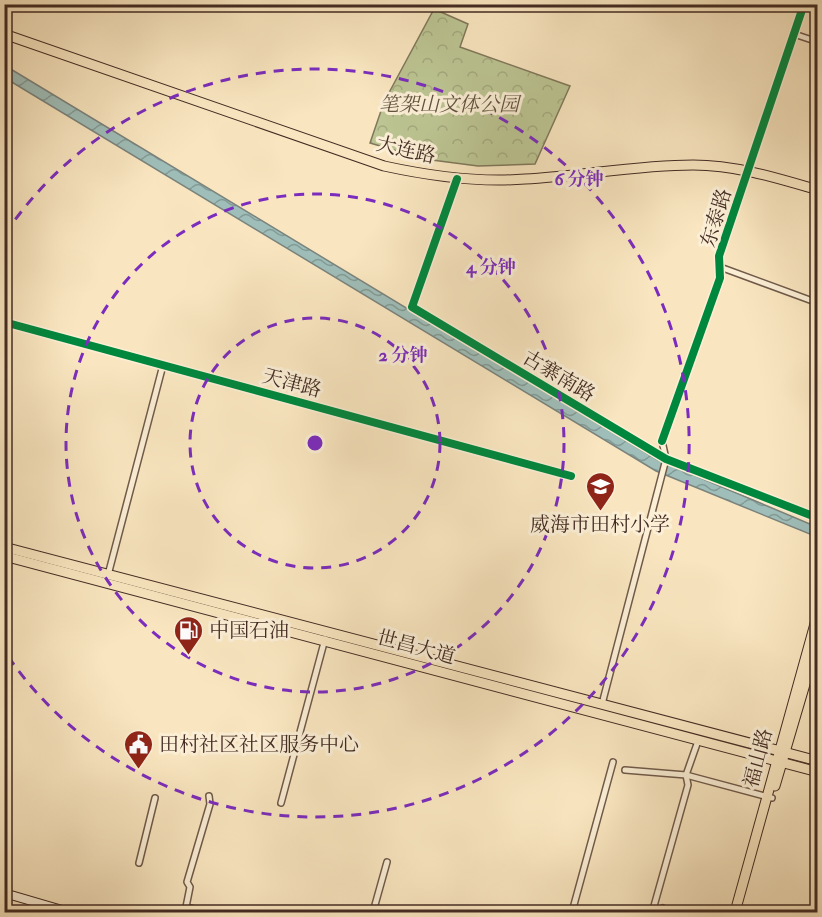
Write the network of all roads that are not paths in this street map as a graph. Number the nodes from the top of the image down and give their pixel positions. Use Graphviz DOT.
graph roads {
  1 [pos="804,4"];
  2 [pos="4,34"];
  3 [pos="794,34"];
  4 [pos="818,42"];
  5 [pos="748,170"];
  6 [pos="457,179"];
  7 [pos="818,190"];
  8 [pos="720,267"];
  9 [pos="818,303"];
  10 [pos="4,322"];
  11 [pos="163,365"];
  12 [pos="662,441"];
  13 [pos="644,446"];
  14 [pos="666,461"];
  15 [pos="571,476"];
  16 [pos="818,518"];
  17 [pos="4,547"];
  18 [pos="4,556"];
  19 [pos="106,579"];
  20 [pos="818,613"];
  21 [pos="326,636"];
  22 [pos="818,640"];
  23 [pos="602,704"];
  24 [pos="698,741"];
  25 [pos="781,751"];
  26 [pos="778,761"];
  27 [pos="818,761"];
  28 [pos="614,762"];
  29 [pos="625,770"];
  30 [pos="818,772"];
  31 [pos="686,775"];
  32 [pos="209,796"];
  33 [pos="769,797"];
  34 [pos="155,798"];
  35 [pos="281,803"];
  36 [pos="139,862"];
  37 [pos="387,862"];
  38 [pos="4,893"];
  39 [pos="654,906"];
  40 [pos="69,912"];
  41 [pos="206,912"];
  42 [pos="373,912"];
  43 [pos="572,912"];
  44 [pos="735,912"];
  45 [pos="740,912"];
  1 -- 3 [label="street, 东泰路"];
  2 -- 6 [label="main road, 大连路"];
  3 -- 4 [label="street"];
  3 -- 5 [label="street, 东泰路"];
  5 -- 6 [label="main road, 大连路"];
  5 -- 7 [label="main road, 大连路"];
  5 -- 8 [label="street, 东泰路"];
  6 -- 13 [label="street, 古寨南路"];
  8 -- 9 [label="street"];
  8 -- 12 [label="street, 东泰路"];
  10 -- 11 [label="street, 天津路"];
  11 -- 15 [label="street, 天津路"];
  11 -- 19 [label="street"];
  12 -- 13 [label="street"];
  12 -- 14 [label="street"];
  13 -- 14 [label="street, 古寨南路"];
  14 -- 16 [label="street, 古寨南路"];
  14 -- 23 [label="street"];
  17 -- 19 [label="main road, 世昌大道"];
  18 -- 19 [label="main road, 世昌大道"];
  19 -- 21 [label="main road, 世昌大道"];
  20 -- 25 [label="main road, 福山路"];
  21 -- 23 [label="main road, 世昌大道"];
  21 -- 24 [label="main road, 世昌大道"];
  21 -- 35 [label="street"];
  22 -- 25 [label="main road"];
  23 -- 25 [label="main road, 世昌大道"];
  24 -- 26 [label="main road, 世昌大道"];
  24 -- 31 [label="street"];
  25 -- 26 [label="main road"];
  25 -- 27 [label="main road, 世昌大道"];
  26 -- 30 [label="main road, 世昌大道"];
  26 -- 33 [label="main road"];
  28 -- 43 [label="street"];
  29 -- 31 [label="street"];
  31 -- 33 [label="street"];
  31 -- 39 [label="street"];
  32 -- 41 [label="street"];
  33 -- 44 [label="main road, 福山路"];
  33 -- 45 [label="main road"];
  34 -- 36 [label="street"];
  37 -- 42 [label="street"];
  38 -- 40 [label="main road"];
}
